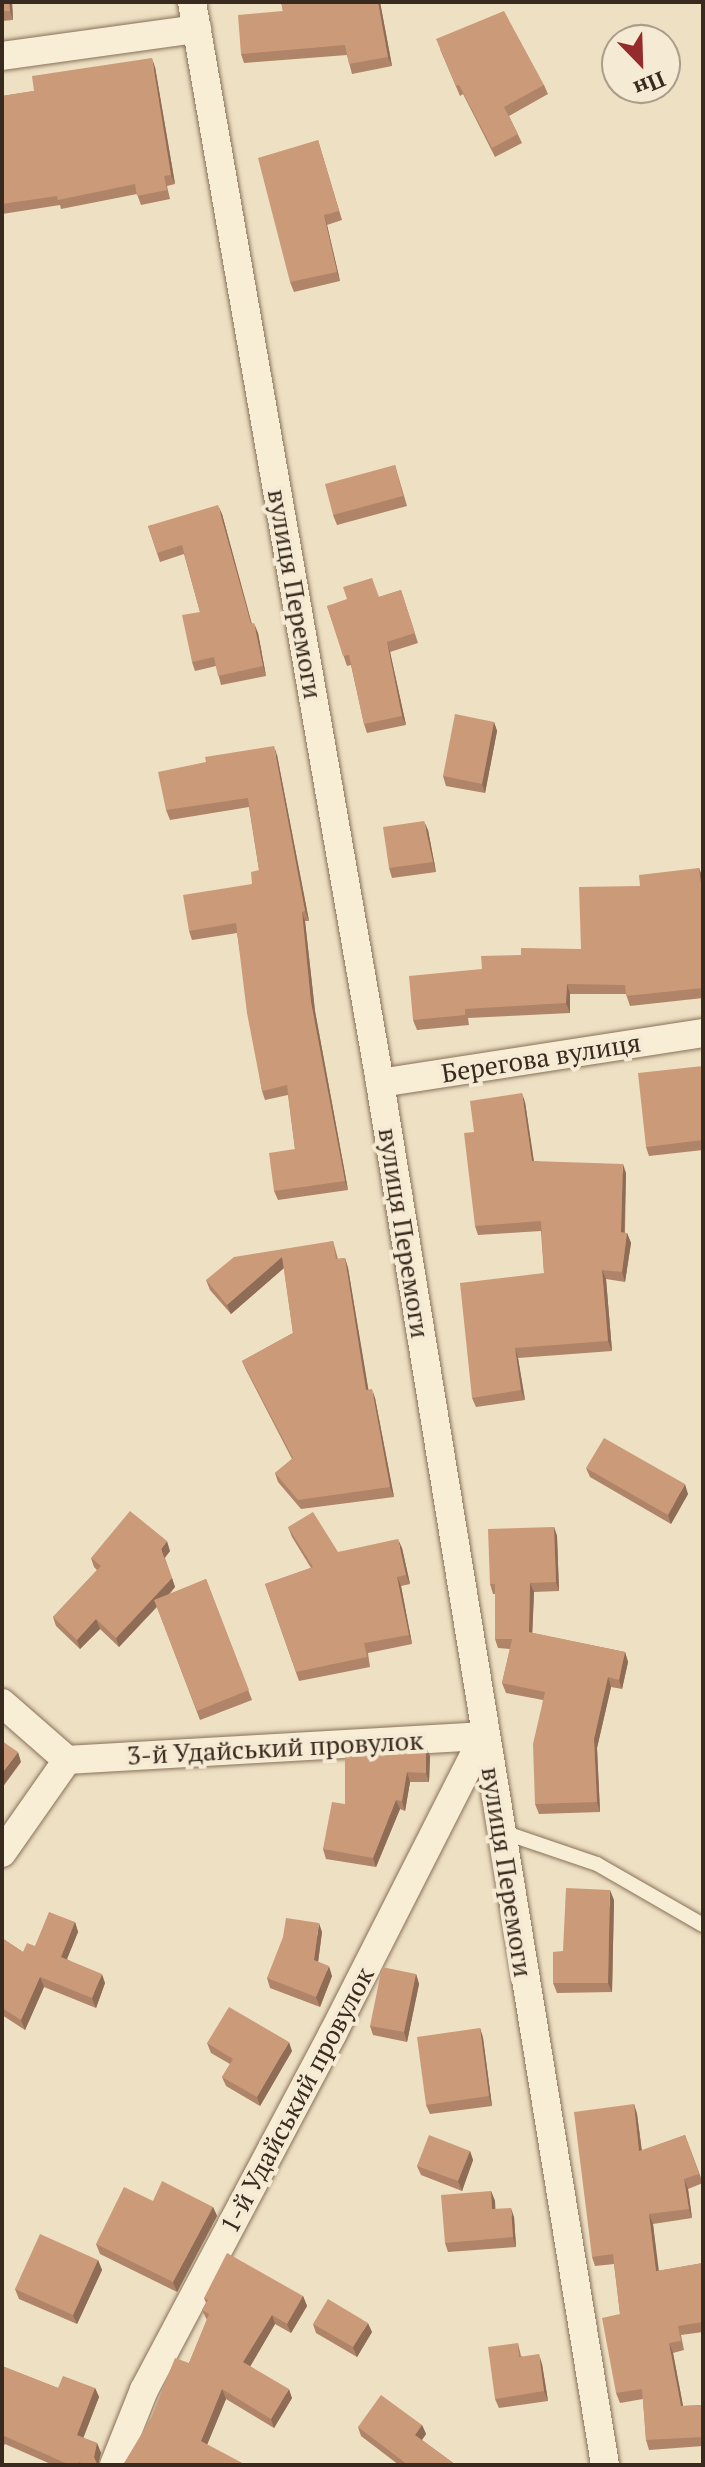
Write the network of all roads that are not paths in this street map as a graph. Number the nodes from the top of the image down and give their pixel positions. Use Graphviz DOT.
graph roads {
  1 [pos="194,15"];
  2 [pos="2,56"];
  3 [pos="703,1033"];
  4 [pos="380,1083"];
  5 [pos="2,1703"];
  6 [pos="484,1736"];
  7 [pos="67,1760"];
  8 [pos="500,1831"];
  9 [pos="2,1853"];
  10 [pos="703,1925"];
  11 [pos="114,2465"];
  12 [pos="605,2465"];
  1 -- 2 [label="street"];
  1 -- 4 [label="street, вулиця Перемоги"];
  3 -- 4 [label="street, Берегова вулиця"];
  4 -- 6 [label="street, вулиця Перемоги"];
  5 -- 7 [label="street"];
  6 -- 7 [label="street, 3-й Удайський провулок"];
  6 -- 8 [label="street, вулиця Перемоги"];
  6 -- 11 [label="street, 1-й Удайський провулок"];
  7 -- 9 [label="street"];
  8 -- 10 [label="lane"];
  8 -- 12 [label="street, вулиця Перемоги"];
}
